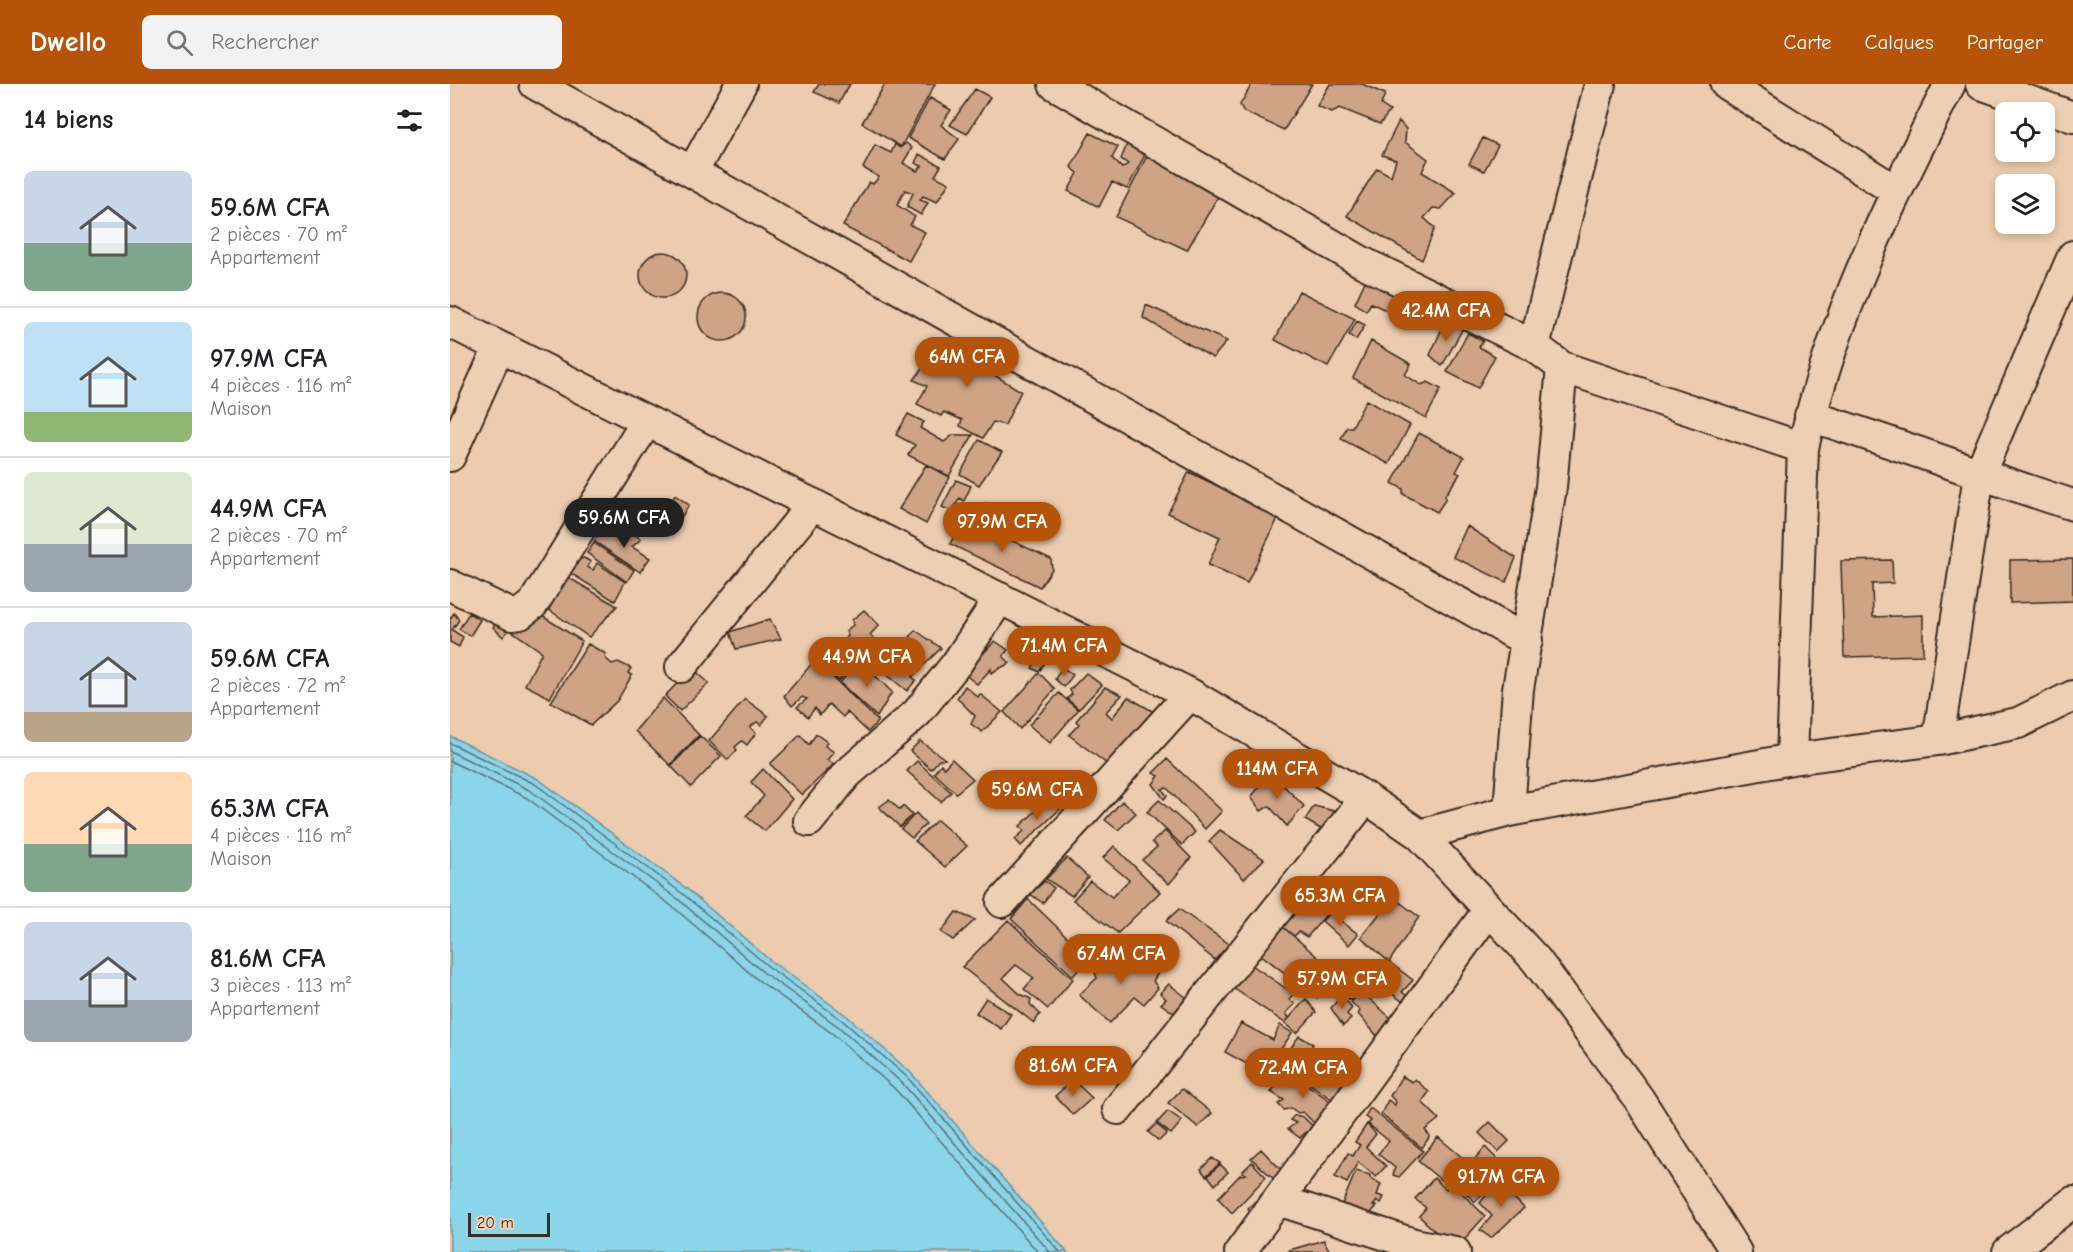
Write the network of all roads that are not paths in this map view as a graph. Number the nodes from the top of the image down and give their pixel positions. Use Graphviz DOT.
graph roads {
  1 [pos="535,84"];
  2 [pos="741,84"];
  3 [pos="1054,84"];
  4 [pos="1600,84"];
  5 [pos="1726,84"];
  6 [pos="1950,84"];
  7 [pos="1981,84"];
  8 [pos="2073,117"];
  9 [pos="693,171"];
  10 [pos="1896,191"];
  11 [pos="2073,256"];
  12 [pos="2064,303"];
  13 [pos="450,322"];
  14 [pos="1534,346"];
  15 [pos="499,347"];
  16 [pos="1562,367"];
  17 [pos="1810,416"];
  18 [pos="647,421"];
  19 [pos="1803,448"];
  20 [pos="450,456"];
  21 [pos="1979,475"];
  22 [pos="813,504"];
  23 [pos="2073,505"];
  24 [pos="450,585"];
  25 [pos="1000,598"];
  26 [pos="1527,641"];
  27 [pos="681,667"];
  28 [pos="1190,694"];
  29 [pos="2073,696"];
  30 [pos="1938,740"];
  31 [pos="1792,759"];
  32 [pos="1366,798"];
  33 [pos="1509,811"];
  34 [pos="809,821"];
  35 [pos="1420,835"];
  36 [pos="1002,902"];
  37 [pos="1488,911"];
  38 [pos="1118,1109"];
  39 [pos="1278,1200"];
  40 [pos="2073,1202"];
  41 [pos="1240,1252"];
  42 [pos="1455,1252"];
  43 [pos="1736,1252"];
  44 [pos="2008,1252"];
  1 -- 9 [label="street"];
  2 -- 9 [label="street"];
  3 -- 14 [label="street"];
  4 -- 14 [label="street"];
  5 -- 10 [label="street"];
  6 -- 10 [label="street"];
  7 -- 8 [label="street"];
  9 -- 26 [label="street"];
  10 -- 17 [label="street"];
  11 -- 12 [label="street"];
  12 -- 21 [label="street"];
  13 -- 15 [label="street"];
  14 -- 16 [label="street"];
  15 -- 18 [label="street"];
  15 -- 20 [label="street"];
  16 -- 19 [label="street"];
  16 -- 26 [label="street"];
  17 -- 19 [label="street"];
  17 -- 21 [label="street"];
  18 -- 22 [label="street"];
  18 -- 24 [label="street"];
  19 -- 31 [label="street"];
  21 -- 23 [label="street"];
  21 -- 30 [label="street"];
  22 -- 25 [label="street"];
  22 -- 27 [label="street"];
  25 -- 28 [label="street"];
  25 -- 34 [label="street"];
  26 -- 33 [label="street"];
  28 -- 32 [label="street"];
  28 -- 36 [label="street"];
  29 -- 30 [label="street"];
  30 -- 31 [label="street"];
  31 -- 33 [label="street"];
  32 -- 35 [label="street"];
  32 -- 38 [label="street"];
  33 -- 35 [label="street"];
  35 -- 37 [label="street"];
  37 -- 39 [label="street"];
  37 -- 43 [label="street"];
  39 -- 41 [label="street"];
  39 -- 42 [label="street"];
  40 -- 44 [label="street"];
}
